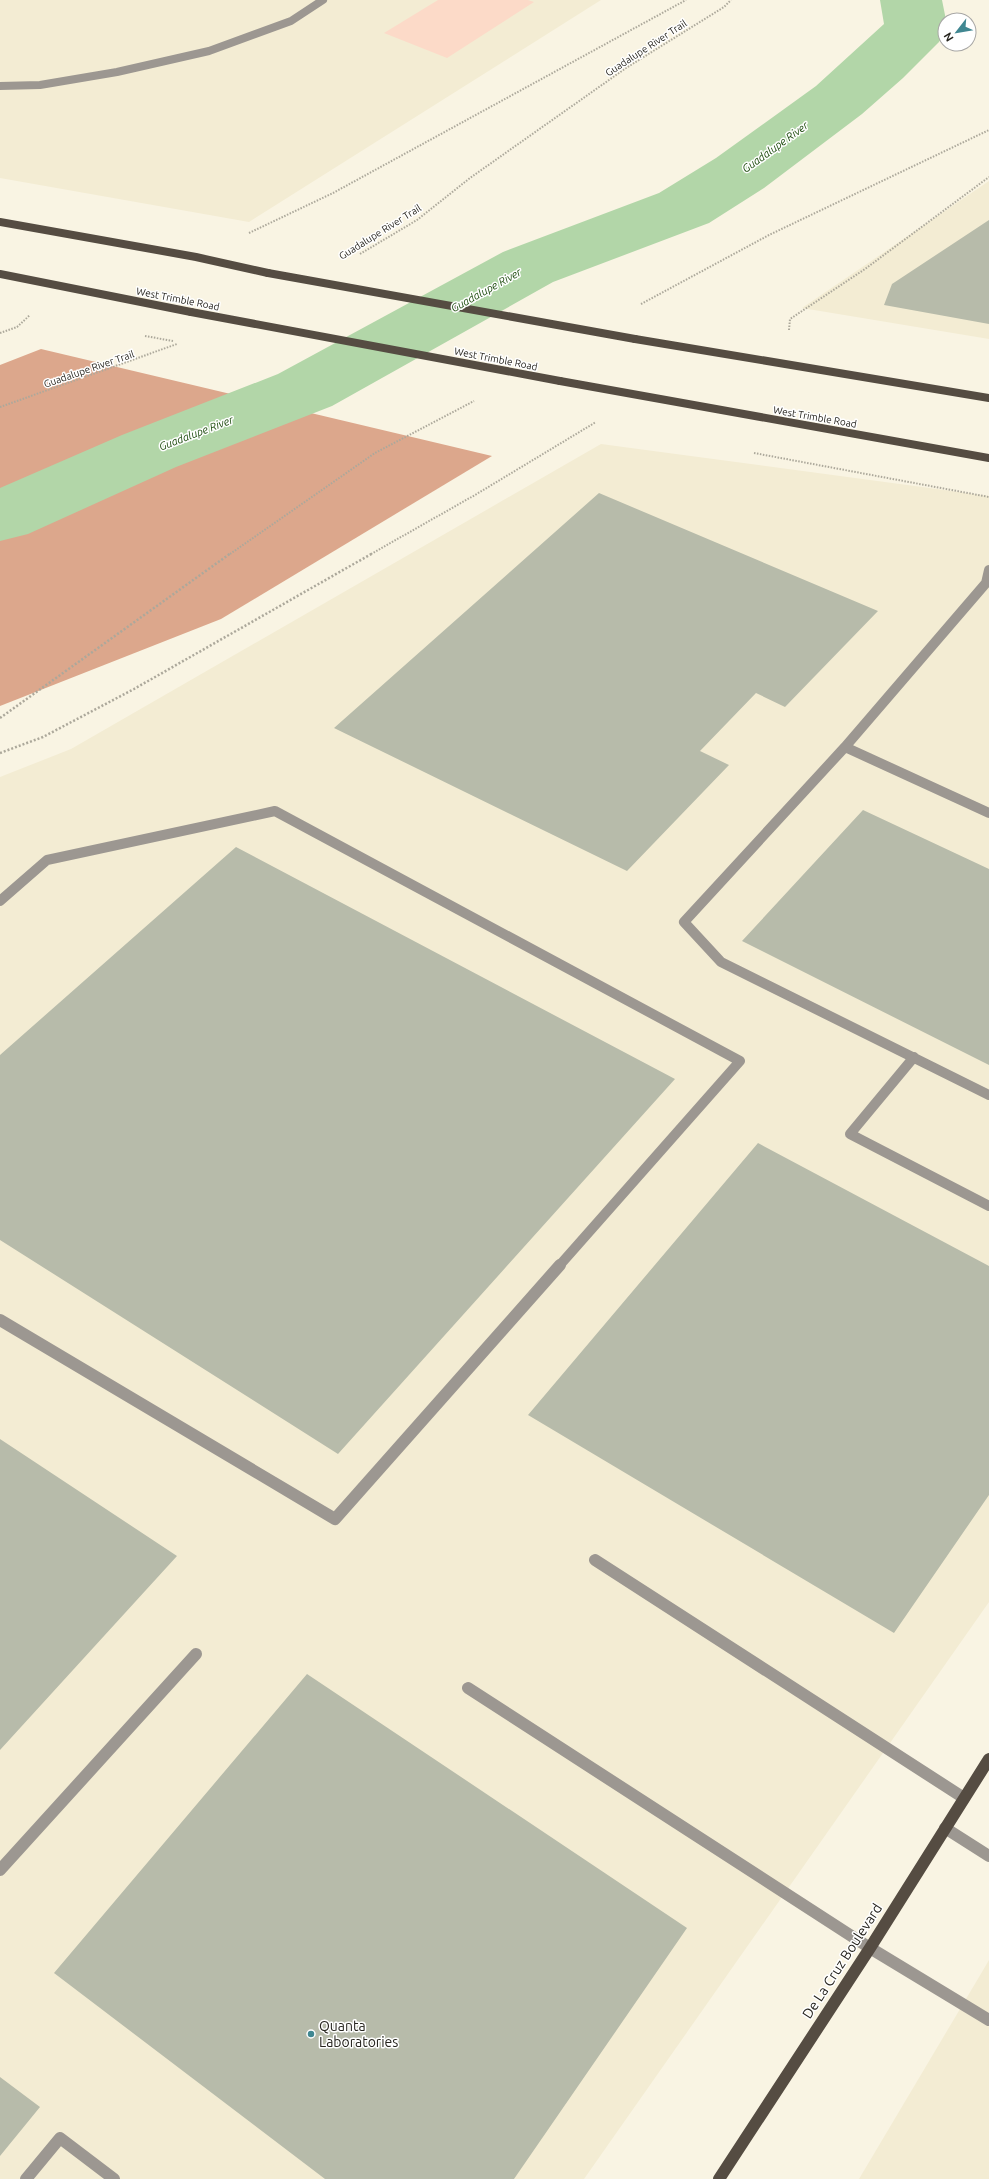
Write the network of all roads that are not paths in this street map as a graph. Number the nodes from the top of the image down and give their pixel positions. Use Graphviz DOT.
graph roads {
  1 [pos="323,0"];
  2 [pos="0,86"];
  3 [pos="0,222"];
  4 [pos="0,274"];
  5 [pos="989,398"];
  6 [pos="989,458"];
  7 [pos="989,570"];
  8 [pos="845,747"];
  9 [pos="989,813"];
  10 [pos="0,900"];
  11 [pos="914,1057"];
  12 [pos="989,1095"];
  13 [pos="989,1206"];
  14 [pos="0,1320"];
  15 [pos="595,1560"];
  16 [pos="196,1654"];
  17 [pos="468,1688"];
  18 [pos="989,1759"];
  19 [pos="964,1798"];
  20 [pos="944,1828"];
  21 [pos="989,1856"];
  22 [pos="0,1870"];
  23 [pos="870,1948"];
  24 [pos="989,2020"];
  25 [pos="26,2179"];
  26 [pos="114,2179"];
  27 [pos="719,2179"];
  1 -- 2 [label="lane"];
  3 -- 5 [label="main road, bridge"];
  4 -- 6 [label="main road, West Trimble Road, bridge"];
  7 -- 8 [label="lane"];
  8 -- 9 [label="lane"];
  8 -- 11 [label="lane"];
  10 -- 14 [label="lane"];
  11 -- 12 [label="lane"];
  11 -- 13 [label="lane"];
  15 -- 19 [label="lane"];
  16 -- 22 [label="lane"];
  17 -- 23 [label="lane"];
  18 -- 19 [label="main road, De La Cruz Boulevard"];
  19 -- 20 [label="main road, De La Cruz Boulevard"];
  20 -- 21 [label="lane"];
  20 -- 23 [label="main road, De La Cruz Boulevard"];
  23 -- 24 [label="lane"];
  23 -- 27 [label="main road, De La Cruz Boulevard"];
  25 -- 26 [label="lane"];
}
